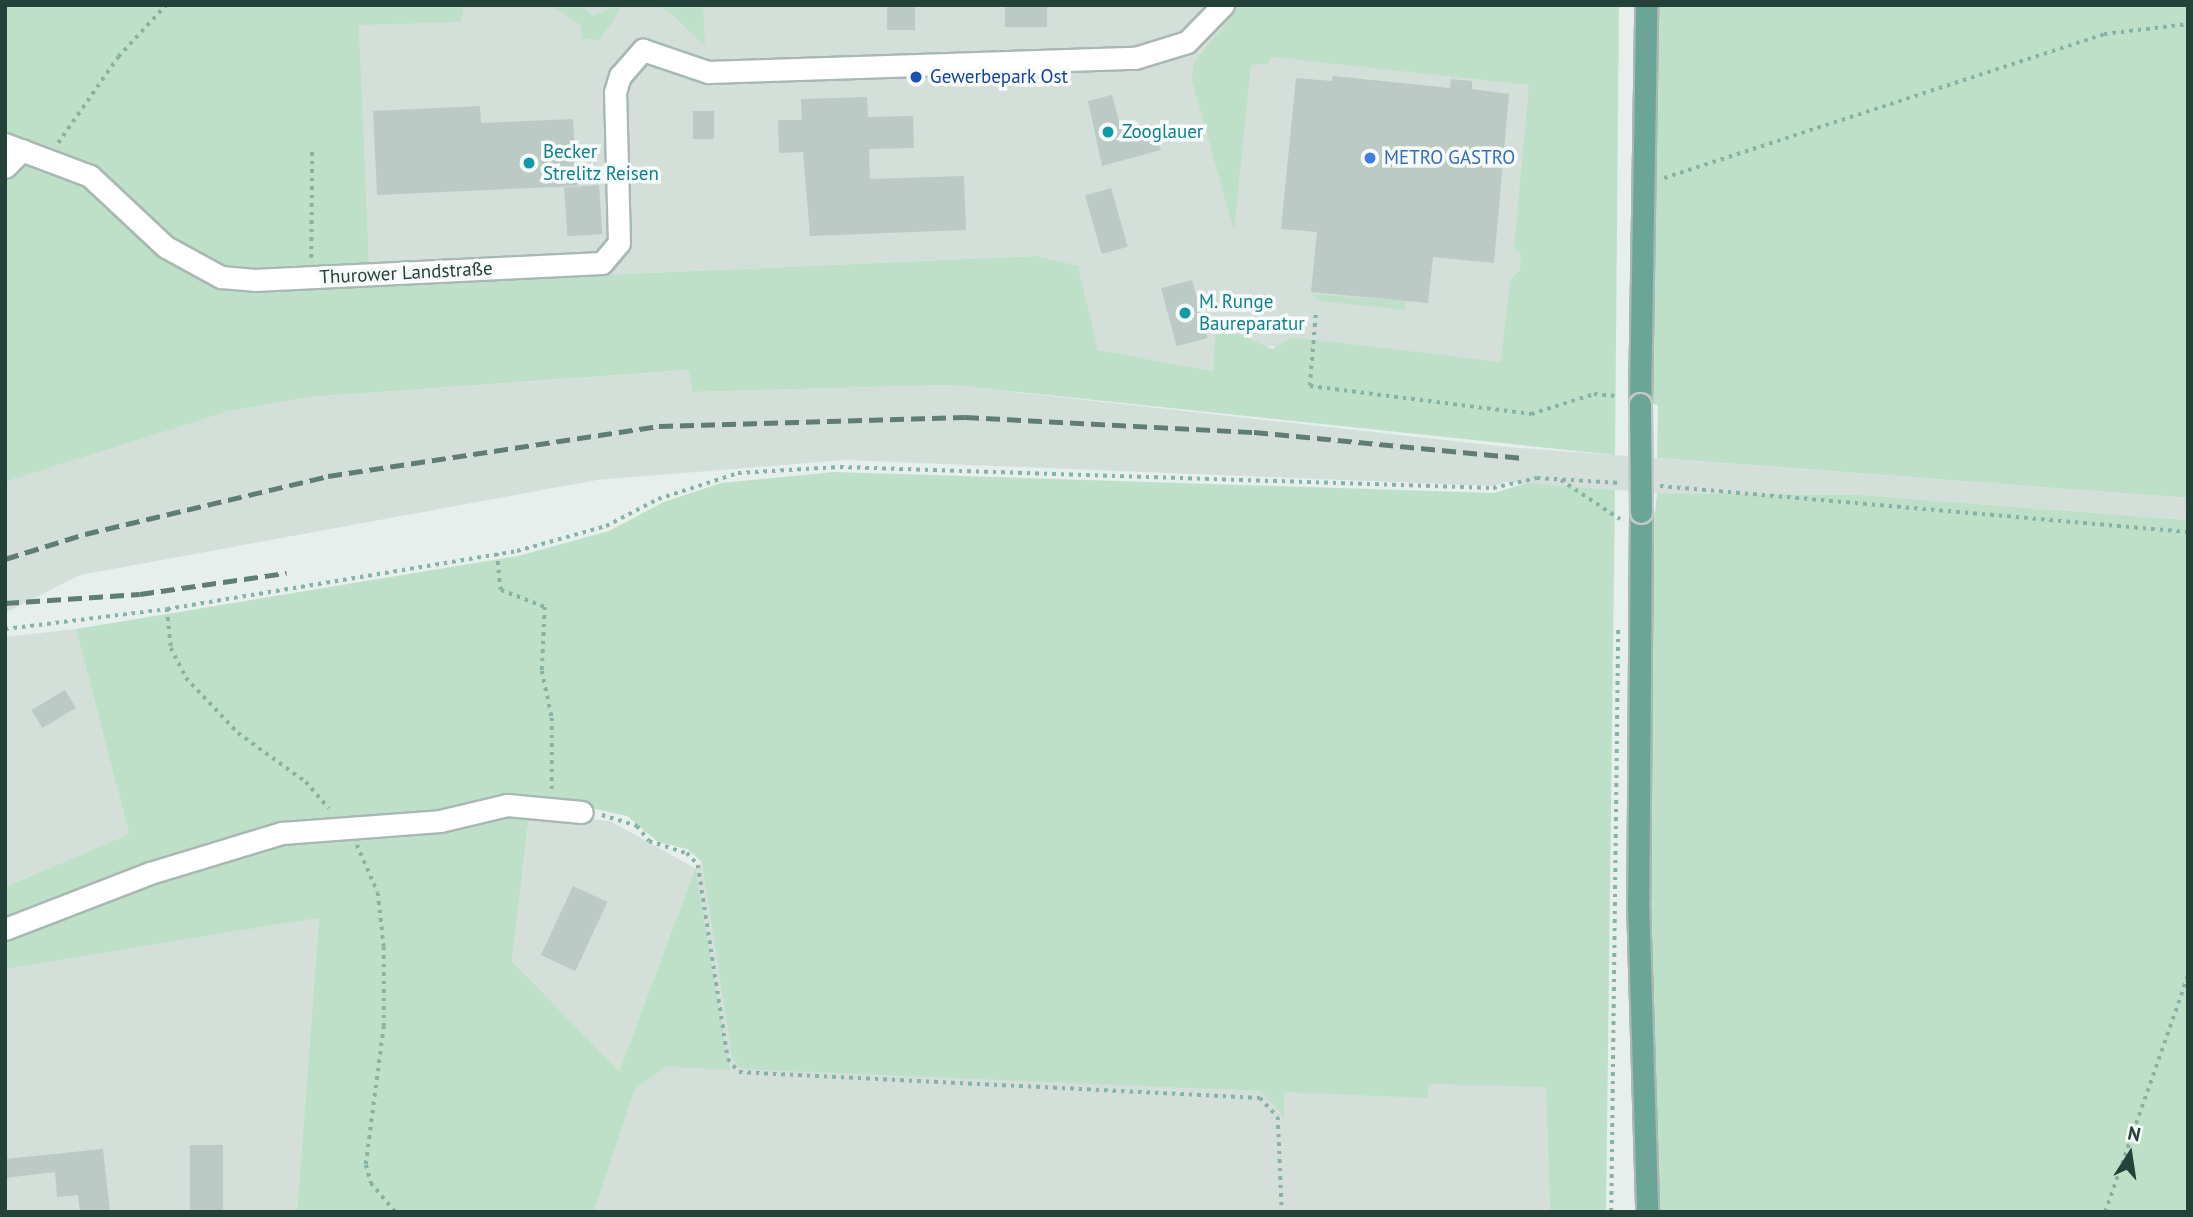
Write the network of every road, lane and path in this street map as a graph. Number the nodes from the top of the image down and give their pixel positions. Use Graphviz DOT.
graph roads {
  1 [pos="166,5"];
  2 [pos="1223,5"];
  3 [pos="1646,5"];
  4 [pos="2188,24"];
  5 [pos="14,147"];
  6 [pos="312,151"];
  7 [pos="46,158"];
  8 [pos="5,167"];
  9 [pos="1643,184"];
  10 [pos="311,277"];
  11 [pos="1316,315"];
  12 [pos="1631,400"];
  13 [pos="1559,479"];
  14 [pos="1627,484"];
  15 [pos="1655,486"];
  16 [pos="1630,512"];
  17 [pos="1620,519"];
  18 [pos="2188,532"];
  19 [pos="1620,533"];
  20 [pos="497,553"];
  21 [pos="167,609"];
  22 [pos="1618,614"];
  23 [pos="5,629"];
  24 [pos="550,809"];
  25 [pos="582,812"];
  26 [pos="345,826"];
  27 [pos="5,929"];
  28 [pos="2188,975"];
  29 [pos="395,1212"];
  30 [pos="1282,1212"];
  31 [pos="1611,1212"];
  32 [pos="1647,1212"];
  33 [pos="2105,1212"];
  1 -- 7 [label="path"];
  2 -- 10 [label="street, Thurower Landstraße"];
  3 -- 9 [label="main road"];
  4 -- 9 [label="path"];
  5 -- 7 [label="street, Thurower Landstraße"];
  5 -- 8 [label="street, Thurower Landstraße"];
  6 -- 10 [label="path"];
  7 -- 10 [label="street, Thurower Landstraße"];
  9 -- 12 [label="main road"];
  11 -- 12 [label="path"];
  12 -- 16 [label="main road, bridge"];
  13 -- 14 [label="path"];
  13 -- 17 [label="path"];
  13 -- 20 [label="path"];
  15 -- 18 [label="path"];
  16 -- 17 [label="path"];
  16 -- 32 [label="main road"];
  17 -- 19 [label="path"];
  20 -- 21 [label="path"];
  20 -- 24 [label="path"];
  21 -- 23 [label="path"];
  21 -- 26 [label="path"];
  22 -- 31 [label="path"];
  24 -- 25 [label="street"];
  24 -- 26 [label="street"];
  25 -- 30 [label="path"];
  26 -- 27 [label="street"];
  26 -- 29 [label="path"];
  28 -- 33 [label="path"];
}
